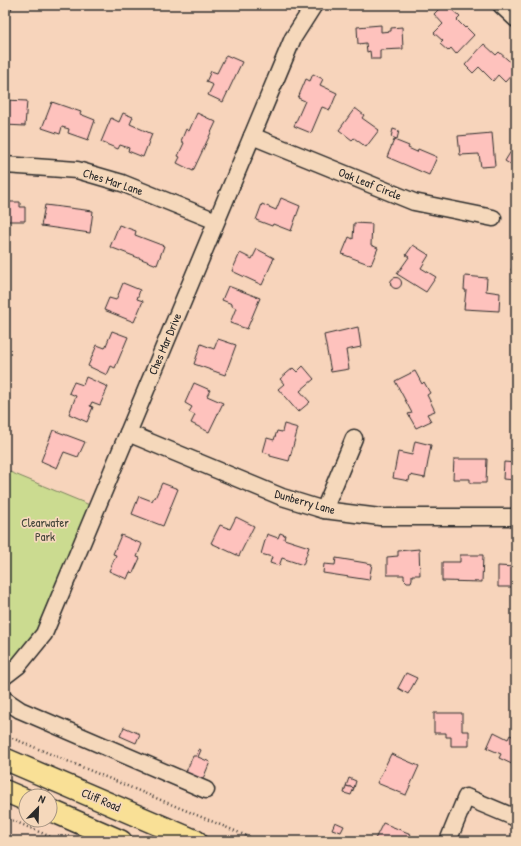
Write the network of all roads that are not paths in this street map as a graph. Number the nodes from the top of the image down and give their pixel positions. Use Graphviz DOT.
graph roads {
  1 [pos="314,5"];
  2 [pos="501,5"];
  3 [pos="516,19"];
  4 [pos="252,136"];
  5 [pos="5,166"];
  6 [pos="493,218"];
  7 [pos="216,221"];
  8 [pos="128,433"];
  9 [pos="354,438"];
  10 [pos="324,510"];
  11 [pos="516,518"];
  12 [pos="5,676"];
  13 [pos="5,700"];
  14 [pos="5,759"];
  15 [pos="206,790"];
  16 [pos="5,791"];
  17 [pos="18,797"];
  18 [pos="58,813"];
  19 [pos="516,818"];
  20 [pos="121,841"];
  21 [pos="196,841"];
  22 [pos="448,841"];
  1 -- 4 [label="street, Ches Mar Drive"];
  2 -- 3 [label="street"];
  4 -- 6 [label="street, Oak Leaf Circle"];
  4 -- 7 [label="street, Ches Mar Drive"];
  5 -- 7 [label="street, Ches Mar Lane"];
  7 -- 8 [label="street, Ches Mar Drive"];
  8 -- 10 [label="street, Dunberry Lane"];
  8 -- 12 [label="street, Ches Mar Drive"];
  9 -- 10 [label="street"];
  10 -- 11 [label="street, Dunberry Lane"];
  13 -- 15 [label="street"];
  14 -- 21 [label="main road, Cliff Road"];
  16 -- 17 [label="main road"];
  18 -- 20 [label="main road"];
  19 -- 22 [label="street"];
}
